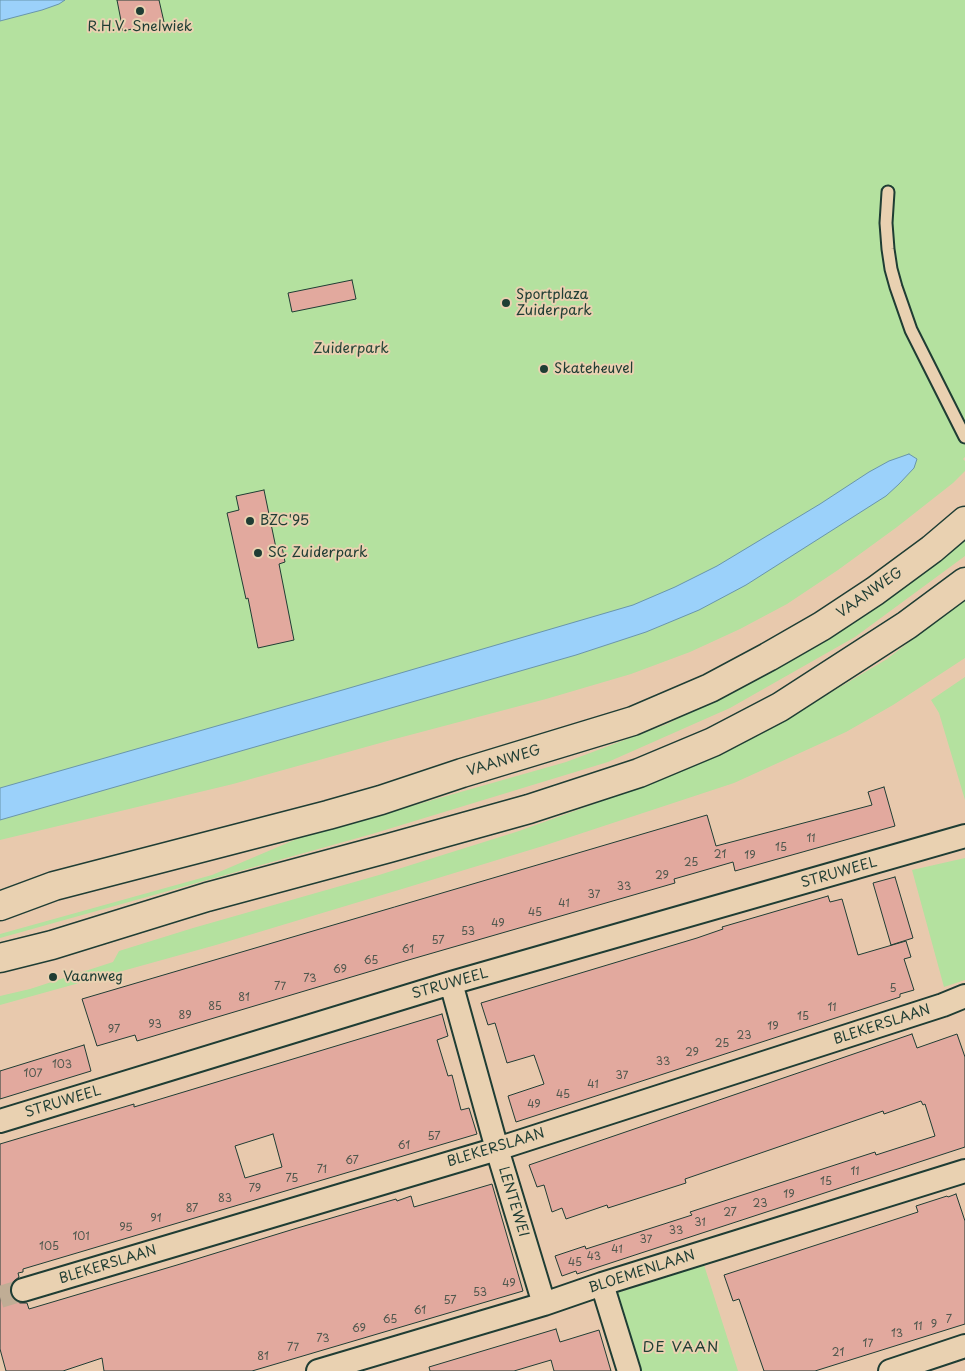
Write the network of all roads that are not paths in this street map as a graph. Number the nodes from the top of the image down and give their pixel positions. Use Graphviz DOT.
graph roads {
  1 [pos="888,192"];
  2 [pos="965,437"];
  3 [pos="965,521"];
  4 [pos="965,582"];
  5 [pos="965,836"];
  6 [pos="54,886"];
  7 [pos="0,894"];
  8 [pos="0,906"];
  9 [pos="0,958"];
  10 [pos="451,983"];
  11 [pos="965,996"];
  12 [pos="0,1121"];
  13 [pos="497,1149"];
  14 [pos="965,1171"];
  15 [pos="602,1284"];
  16 [pos="23,1290"];
  17 [pos="544,1304"];
  18 [pos="965,1346"];
  19 [pos="318,1371"];
  20 [pos="629,1371"];
  21 [pos="890,1371"];
  1 -- 2 [label="lane"];
  3 -- 6 [label="highway, VAANWEG"];
  4 -- 9 [label="highway"];
  5 -- 10 [label="street, STRUWEEL"];
  6 -- 7 [label="highway"];
  6 -- 8 [label="highway, VAANWEG"];
  10 -- 12 [label="street, STRUWEEL"];
  10 -- 13 [label="street, LENTEWEI"];
  11 -- 13 [label="street, BLEKERSLAAN"];
  13 -- 16 [label="street, BLEKERSLAAN"];
  13 -- 17 [label="street, LENTEWEI"];
  14 -- 15 [label="street, BLOEMENLAAN"];
  15 -- 17 [label="street, BLOEMENLAAN"];
  15 -- 20 [label="street"];
  17 -- 19 [label="street, BLOEMENLAAN"];
  18 -- 21 [label="street"];
}
